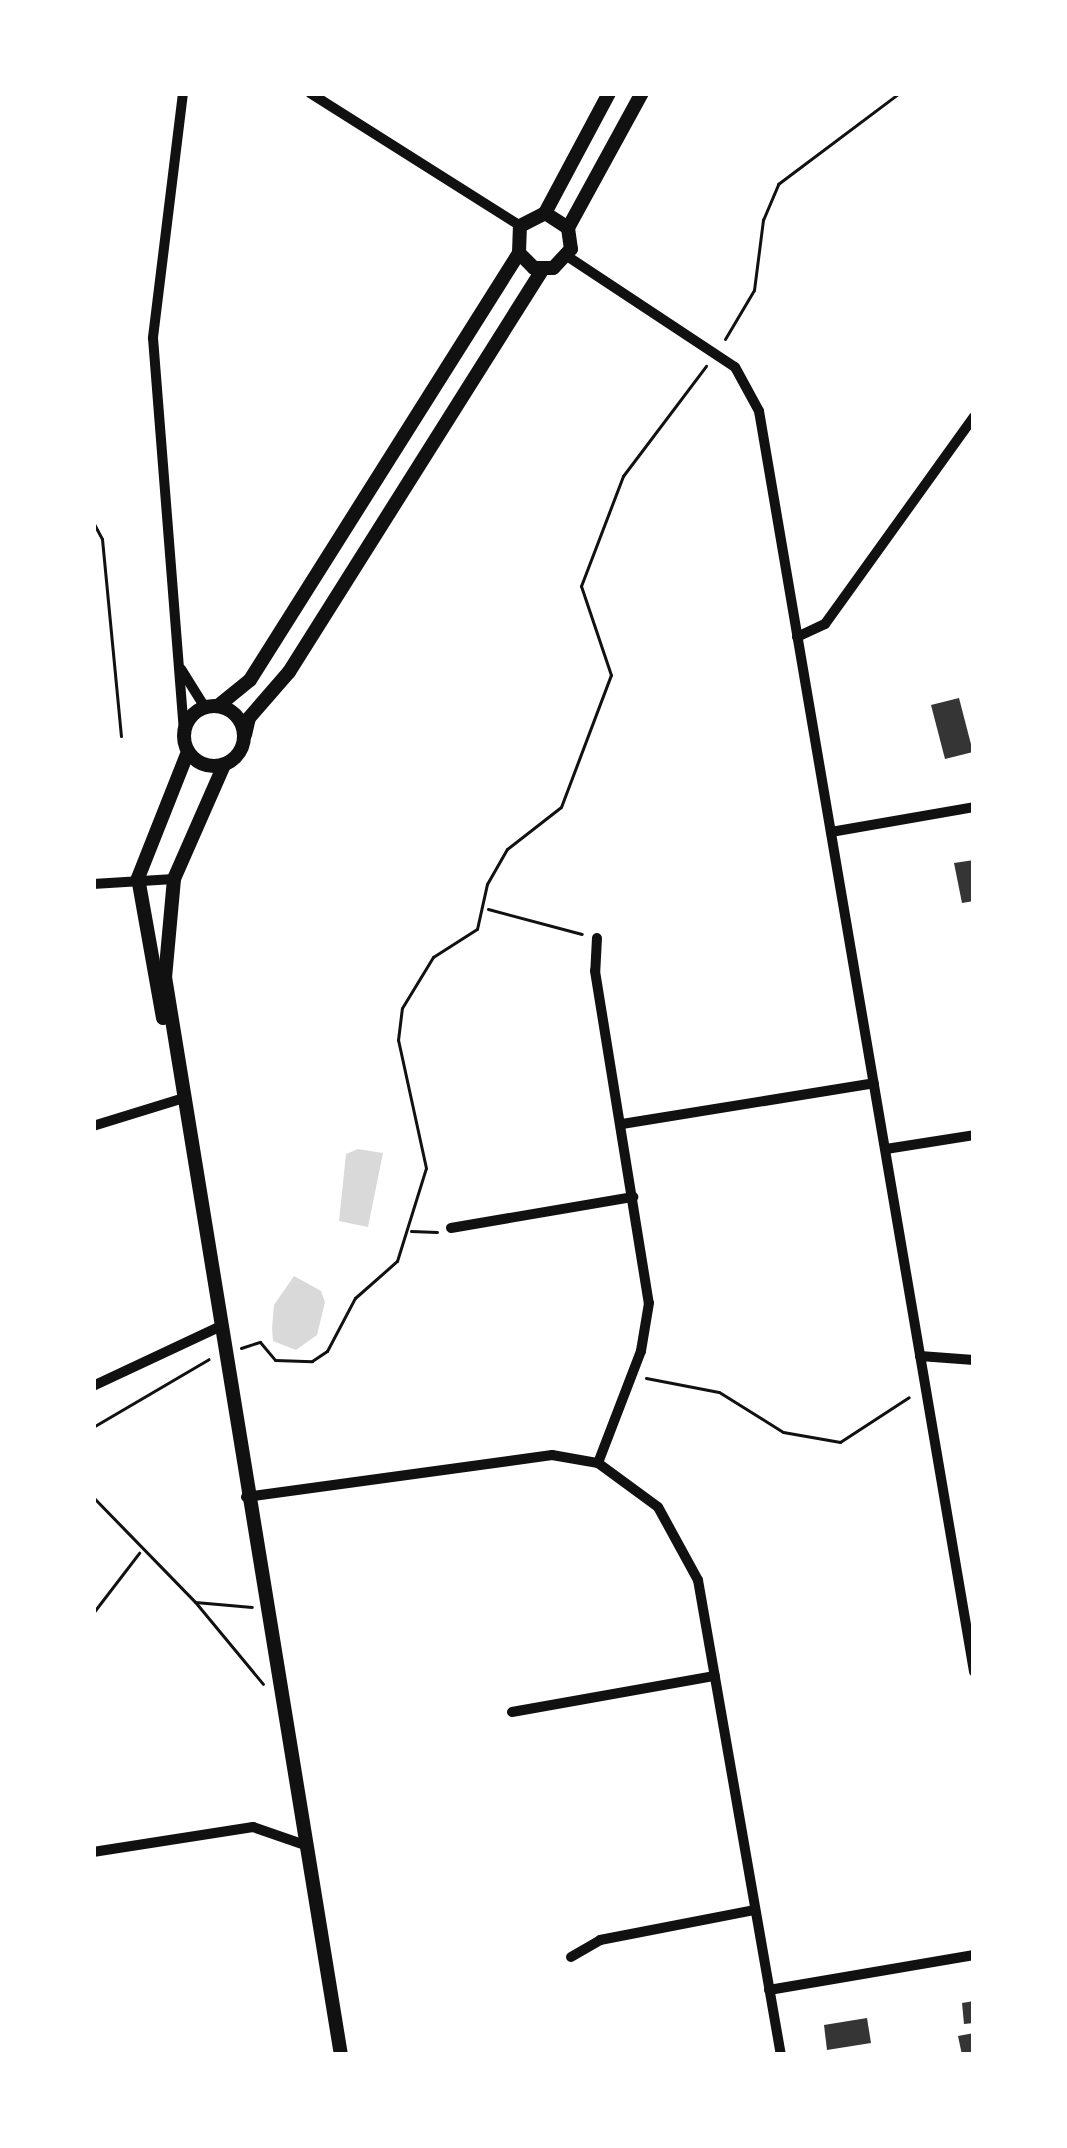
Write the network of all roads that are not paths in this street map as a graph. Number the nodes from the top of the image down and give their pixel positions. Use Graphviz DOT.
graph roads {
  1 [pos="183,93"];
  2 [pos="310,93"];
  3 [pos="609,93"];
  4 [pos="642,93"];
  5 [pos="545,213"];
  6 [pos="520,226"];
  7 [pos="568,228"];
  8 [pos="519,253"];
  9 [pos="567,256"];
  10 [pos="542,271"];
  11 [pos="974,417"];
  12 [pos="797,637"];
  13 [pos="178,660"];
  14 [pos="212,707"];
  15 [pos="184,732"];
  16 [pos="244,736"];
  17 [pos="188,752"];
  18 [pos="224,765"];
  19 [pos="974,807"];
  20 [pos="831,832"];
  21 [pos="138,878"];
  22 [pos="174,879"];
  23 [pos="93,884"];
  24 [pos="597,938"];
  25 [pos="874,1083"];
  26 [pos="184,1098"];
  27 [pos="622,1124"];
  28 [pos="93,1126"];
  29 [pos="974,1135"];
  30 [pos="886,1149"];
  31 [pos="633,1197"];
  32 [pos="451,1228"];
  33 [pos="217,1328"];
  34 [pos="920,1356"];
  35 [pos="974,1360"];
  36 [pos="93,1386"];
  37 [pos="598,1462"];
  38 [pos="246,1497"];
  39 [pos="974,1672"];
  40 [pos="715,1676"];
  41 [pos="512,1712"];
  42 [pos="304,1845"];
  43 [pos="93,1852"];
  44 [pos="755,1910"];
  45 [pos="974,1955"];
  46 [pos="572,1957"];
  47 [pos="770,1990"];
  48 [pos="341,2055"];
  49 [pos="781,2055"];
  1 -- 13 [label="street"];
  2 -- 6 [label="street"];
  3 -- 5 [label="street"];
  4 -- 7 [label="street"];
  5 -- 6 [label="street"];
  5 -- 7 [label="street"];
  6 -- 8 [label="street"];
  7 -- 9 [label="street"];
  8 -- 10 [label="street"];
  8 -- 14 [label="street"];
  9 -- 10 [label="street"];
  9 -- 12 [label="street"];
  10 -- 16 [label="street"];
  11 -- 12 [label="street"];
  12 -- 20 [label="street"];
  13 -- 14 [label="street"];
  13 -- 15 [label="street"];
  14 -- 15 [label="street"];
  14 -- 16 [label="street"];
  15 -- 17 [label="street"];
  16 -- 18 [label="street"];
  17 -- 18 [label="street"];
  17 -- 21 [label="street"];
  18 -- 22 [label="street"];
  19 -- 20 [label="street"];
  20 -- 25 [label="street"];
  21 -- 22 [label="street"];
  21 -- 23 [label="street"];
  21 -- 26 [label="street"];
  22 -- 26 [label="street"];
  24 -- 27 [label="street"];
  25 -- 27 [label="street"];
  25 -- 30 [label="street"];
  26 -- 28 [label="street"];
  26 -- 33 [label="street"];
  27 -- 31 [label="street"];
  29 -- 30 [label="street"];
  30 -- 34 [label="street"];
  31 -- 32 [label="street"];
  31 -- 37 [label="street"];
  33 -- 36 [label="street"];
  33 -- 38 [label="street"];
  34 -- 35 [label="street"];
  34 -- 39 [label="street"];
  37 -- 38 [label="street"];
  37 -- 40 [label="street"];
  38 -- 42 [label="street"];
  40 -- 41 [label="street"];
  40 -- 44 [label="street"];
  42 -- 43 [label="street"];
  42 -- 48 [label="street"];
  44 -- 46 [label="street"];
  44 -- 47 [label="street"];
  45 -- 47 [label="street"];
  47 -- 49 [label="street"];
}
